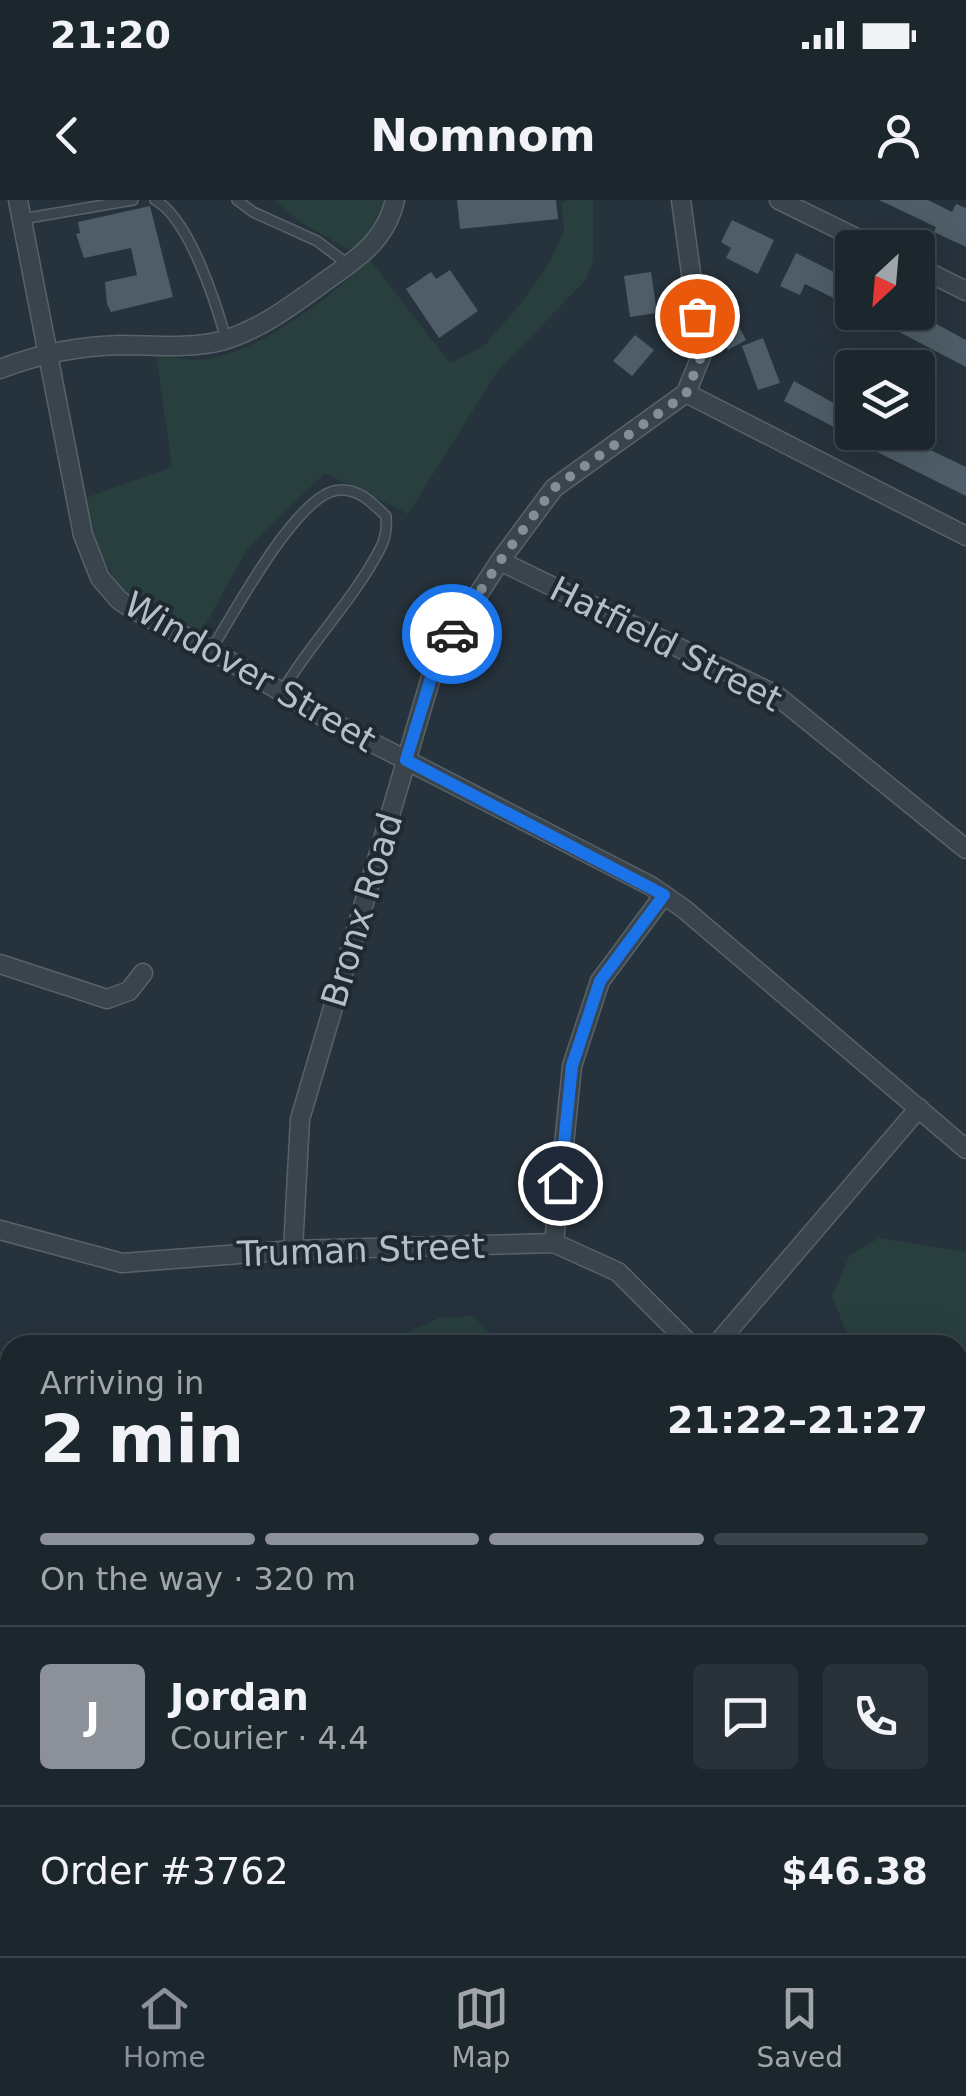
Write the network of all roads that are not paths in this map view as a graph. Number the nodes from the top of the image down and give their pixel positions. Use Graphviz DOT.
graph roads {
  1 [pos="132,200"];
  2 [pos="155,200"];
  3 [pos="236,200"];
  4 [pos="395,200"];
  5 [pos="681,200"];
  6 [pos="779,200"];
  7 [pos="20,210"];
  8 [pos="840,230"];
  9 [pos="349,265"];
  10 [pos="935,276"];
  11 [pos="966,291"];
  12 [pos="226,339"];
  13 [pos="50,352"];
  14 [pos="0,369"];
  15 [pos="686,394"];
  16 [pos="966,536"];
  17 [pos="500,561"];
  18 [pos="212,650"];
  19 [pos="280,693"];
  20 [pos="406,760"];
  21 [pos="966,849"];
  22 [pos="664,895"];
  23 [pos="0,964"];
  24 [pos="144,973"];
  25 [pos="919,1108"];
  26 [pos="966,1149"];
  27 [pos="0,1230"];
  28 [pos="554,1242"];
  29 [pos="293,1250"];
  30 [pos="681,1335"];
  31 [pos="725,1335"];
  1 -- 7 [label="lane"];
  2 -- 12 [label="lane"];
  3 -- 9 [label="lane"];
  4 -- 9 [label="street"];
  5 -- 15 [label="street"];
  6 -- 8 [label="street"];
  7 -- 13 [label="street, Windover Street"];
  9 -- 12 [label="street"];
  10 -- 11 [label="street"];
  12 -- 13 [label="street"];
  13 -- 14 [label="street"];
  13 -- 18 [label="street, Windover Street"];
  15 -- 16 [label="street"];
  15 -- 17 [label="street, Bronx Road"];
  17 -- 20 [label="street, Bronx Road"];
  17 -- 21 [label="street, Hatfield Street"];
  18 -- 19 [label="street, Windover Street"];
  18 -- 19 [label="lane"];
  19 -- 20 [label="street, Windover Street"];
  20 -- 22 [label="street, Windover Street"];
  20 -- 29 [label="street, Bronx Road"];
  22 -- 25 [label="street, Windover Street"];
  22 -- 28 [label="street"];
  23 -- 24 [label="street"];
  25 -- 26 [label="street, Windover Street"];
  25 -- 31 [label="street"];
  27 -- 29 [label="street, Truman Street"];
  28 -- 29 [label="street, Truman Street"];
  28 -- 30 [label="street, Truman Street"];
}
